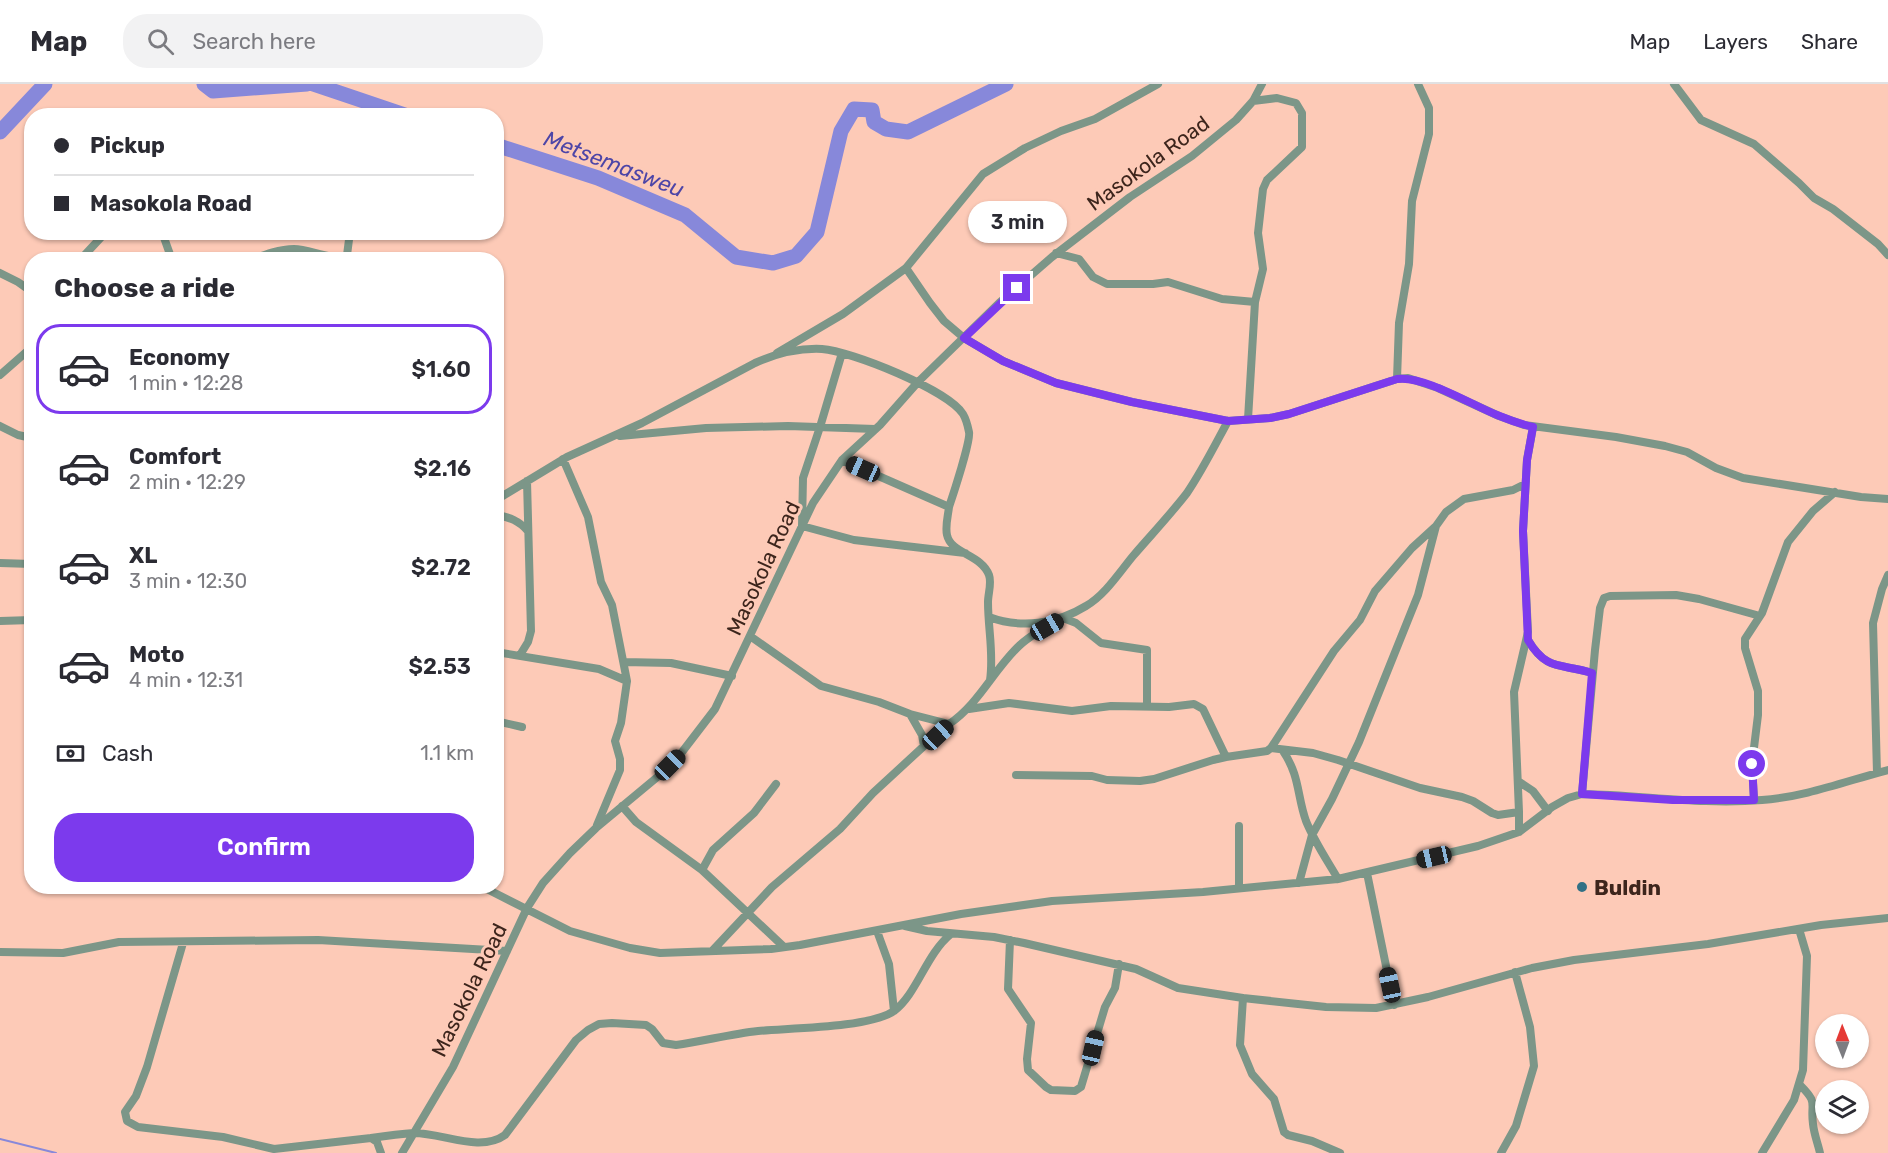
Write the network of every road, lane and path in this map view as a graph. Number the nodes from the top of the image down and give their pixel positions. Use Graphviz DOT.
graph roads {
  1 [pos="1158,84"];
  2 [pos="1262,84"];
  3 [pos="1418,84"];
  4 [pos="1674,84"];
  5 [pos="1253,101"];
  6 [pos="99,240"];
  7 [pos="87,252"];
  8 [pos="281,252"];
  9 [pos="308,252"];
  10 [pos="1056,254"];
  11 [pos="1888,255"];
  12 [pos="906,268"];
  13 [pos="0,273"];
  14 [pos="24,286"];
  15 [pos="1256,302"];
  16 [pos="964,338"];
  17 [pos="842,353"];
  18 [pos="24,354"];
  19 [pos="774,354"];
  20 [pos="0,375"];
  21 [pos="1397,379"];
  22 [pos="918,382"];
  23 [pos="1248,419"];
  24 [pos="1228,421"];
  25 [pos="0,426"];
  26 [pos="1533,427"];
  27 [pos="820,428"];
  28 [pos="875,429"];
  29 [pos="24,436"];
  30 [pos="613,437"];
  31 [pos="563,459"];
  32 [pos="842,460"];
  33 [pos="527,481"];
  34 [pos="1525,484"];
  35 [pos="1508,491"];
  36 [pos="1834,492"];
  37 [pos="504,495"];
  38 [pos="1888,499"];
  39 [pos="1524,502"];
  40 [pos="949,507"];
  41 [pos="504,517"];
  42 [pos="802,526"];
  43 [pos="1436,526"];
  44 [pos="528,531"];
  45 [pos="965,553"];
  46 [pos="0,563"];
  47 [pos="24,564"];
  48 [pos="1888,575"];
  49 [pos="1760,616"];
  50 [pos="989,617"];
  51 [pos="1063,618"];
  52 [pos="24,620"];
  53 [pos="0,621"];
  54 [pos="750,636"];
  55 [pos="1528,640"];
  56 [pos="504,653"];
  57 [pos="520,656"];
  58 [pos="624,662"];
  59 [pos="1592,673"];
  60 [pos="732,676"];
  61 [pos="990,680"];
  62 [pos="627,681"];
  63 [pos="1147,706"];
  64 [pos="969,709"];
  65 [pos="910,714"];
  66 [pos="504,723"];
  67 [pos="949,724"];
  68 [pos="522,726"];
  69 [pos="924,746"];
  70 [pos="1271,748"];
  71 [pos="1283,751"];
  72 [pos="1226,758"];
  73 [pos="1349,764"];
  74 [pos="1888,770"];
  75 [pos="1877,773"];
  76 [pos="1016,776"];
  77 [pos="1518,781"];
  78 [pos="776,784"];
  79 [pos="1582,794"];
  80 [pos="1754,800"];
  81 [pos="622,806"];
  82 [pos="1548,811"];
  83 [pos="1519,812"];
  84 [pos="1239,826"];
  85 [pos="596,828"];
  86 [pos="1519,832"];
  87 [pos="1312,835"];
  88 [pos="702,870"];
  89 [pos="1367,873"];
  90 [pos="1338,879"];
  91 [pos="1299,883"];
  92 [pos="1239,888"];
  93 [pos="498,894"];
  94 [pos="527,908"];
  95 [pos="750,913"];
  96 [pos="1888,918"];
  97 [pos="901,926"];
  98 [pos="1799,929"];
  99 [pos="877,931"];
  100 [pos="951,934"];
  101 [pos="1010,940"];
  102 [pos="183,943"];
  103 [pos="784,947"];
  104 [pos="507,951"];
  105 [pos="712,951"];
  106 [pos="0,952"];
  107 [pos="1119,964"];
  108 [pos="1515,972"];
  109 [pos="1244,998"];
  110 [pos="1394,1005"];
  111 [pos="894,1011"];
  112 [pos="1800,1085"];
  113 [pos="415,1133"];
  114 [pos="371,1138"];
  115 [pos="381,1153"];
  116 [pos="402,1153"];
  117 [pos="1340,1153"];
  118 [pos="1501,1153"];
  119 [pos="1762,1153"];
  120 [pos="1821,1153"];
  1 -- 12 [label="street"];
  2 -- 5 [label="street, Masokola Road"];
  3 -- 21 [label="street"];
  4 -- 11 [label="street"];
  5 -- 10 [label="street, Masokola Road"];
  5 -- 15 [label="street"];
  6 -- 7 [label="street"];
  8 -- 9 [label="street"];
  10 -- 15 [label="street"];
  10 -- 16 [label="street, Masokola Road"];
  12 -- 16 [label="street"];
  12 -- 19 [label="street"];
  13 -- 14 [label="street"];
  15 -- 23 [label="street"];
  16 -- 22 [label="street, Masokola Road"];
  16 -- 24 [label="street"];
  17 -- 19 [label="street"];
  17 -- 22 [label="street"];
  17 -- 27 [label="street"];
  18 -- 20 [label="street"];
  19 -- 30 [label="street"];
  21 -- 23 [label="street"];
  21 -- 26 [label="street"];
  22 -- 28 [label="street, Masokola Road"];
  22 -- 40 [label="street"];
  23 -- 24 [label="street"];
  24 -- 51 [label="street"];
  25 -- 29 [label="street"];
  26 -- 34 [label="street"];
  26 -- 36 [label="street"];
  27 -- 28 [label="street"];
  27 -- 30 [label="street"];
  27 -- 42 [label="street"];
  28 -- 32 [label="street, Masokola Road"];
  30 -- 31 [label="street"];
  31 -- 33 [label="street"];
  31 -- 58 [label="street"];
  32 -- 40 [label="street"];
  32 -- 42 [label="street, Masokola Road"];
  33 -- 37 [label="street"];
  33 -- 44 [label="street"];
  34 -- 35 [label="street"];
  34 -- 39 [label="street"];
  35 -- 39 [label="street"];
  35 -- 43 [label="street"];
  36 -- 38 [label="street"];
  36 -- 49 [label="street"];
  39 -- 55 [label="street"];
  40 -- 45 [label="street"];
  41 -- 44 [label="street"];
  42 -- 45 [label="street"];
  42 -- 54 [label="street, Masokola Road"];
  43 -- 70 [label="street"];
  43 -- 73 [label="street"];
  44 -- 57 [label="street"];
  45 -- 50 [label="street"];
  46 -- 47 [label="street"];
  48 -- 75 [label="street"];
  49 -- 59 [label="street"];
  49 -- 80 [label="street"];
  50 -- 51 [label="street"];
  50 -- 61 [label="street"];
  51 -- 61 [label="street"];
  51 -- 63 [label="street"];
  52 -- 53 [label="street"];
  54 -- 60 [label="street, Masokola Road"];
  54 -- 65 [label="street"];
  55 -- 59 [label="street"];
  55 -- 77 [label="street"];
  56 -- 57 [label="street"];
  57 -- 62 [label="street"];
  58 -- 60 [label="street"];
  58 -- 62 [label="street"];
  59 -- 79 [label="street"];
  60 -- 81 [label="street, Masokola Road"];
  61 -- 64 [label="street"];
  62 -- 85 [label="street"];
  63 -- 64 [label="street"];
  63 -- 72 [label="street"];
  64 -- 67 [label="street"];
  65 -- 67 [label="street"];
  65 -- 69 [label="street"];
  66 -- 68 [label="street"];
  67 -- 69 [label="street"];
  69 -- 95 [label="street"];
  70 -- 71 [label="street"];
  70 -- 72 [label="street"];
  71 -- 73 [label="street"];
  71 -- 87 [label="street"];
  72 -- 76 [label="street"];
  73 -- 83 [label="street"];
  73 -- 87 [label="street"];
  74 -- 75 [label="street"];
  75 -- 80 [label="street"];
  77 -- 82 [label="street"];
  77 -- 83 [label="street"];
  78 -- 88 [label="street"];
  79 -- 80 [label="street"];
  79 -- 82 [label="street"];
  81 -- 85 [label="street, Masokola Road"];
  81 -- 88 [label="street"];
  82 -- 86 [label="street"];
  83 -- 86 [label="street"];
  84 -- 92 [label="street"];
  85 -- 94 [label="street, Masokola Road"];
  86 -- 89 [label="street"];
  87 -- 90 [label="street"];
  87 -- 91 [label="street"];
  88 -- 95 [label="street"];
  89 -- 90 [label="street"];
  89 -- 110 [label="street"];
  90 -- 91 [label="street"];
  91 -- 92 [label="street"];
  92 -- 97 [label="street"];
  93 -- 94 [label="street"];
  94 -- 104 [label="street, Masokola Road"];
  94 -- 105 [label="street"];
  95 -- 103 [label="street"];
  95 -- 105 [label="street"];
  96 -- 98 [label="street"];
  97 -- 99 [label="street"];
  97 -- 100 [label="street"];
  98 -- 108 [label="street"];
  98 -- 112 [label="street"];
  99 -- 103 [label="street"];
  99 -- 111 [label="street"];
  100 -- 101 [label="street"];
  100 -- 111 [label="street"];
  101 -- 107 [label="street"];
  101 -- 107 [label="street"];
  102 -- 104 [label="street"];
  102 -- 106 [label="street"];
  102 -- 114 [label="street"];
  103 -- 105 [label="street"];
  104 -- 113 [label="street, Masokola Road"];
  107 -- 109 [label="street"];
  108 -- 110 [label="street"];
  108 -- 118 [label="street"];
  109 -- 110 [label="street"];
  109 -- 117 [label="street"];
  111 -- 113 [label="street"];
  112 -- 119 [label="street"];
  112 -- 120 [label="street"];
  113 -- 114 [label="street"];
  113 -- 116 [label="street, Masokola Road"];
  114 -- 115 [label="street"];
}
